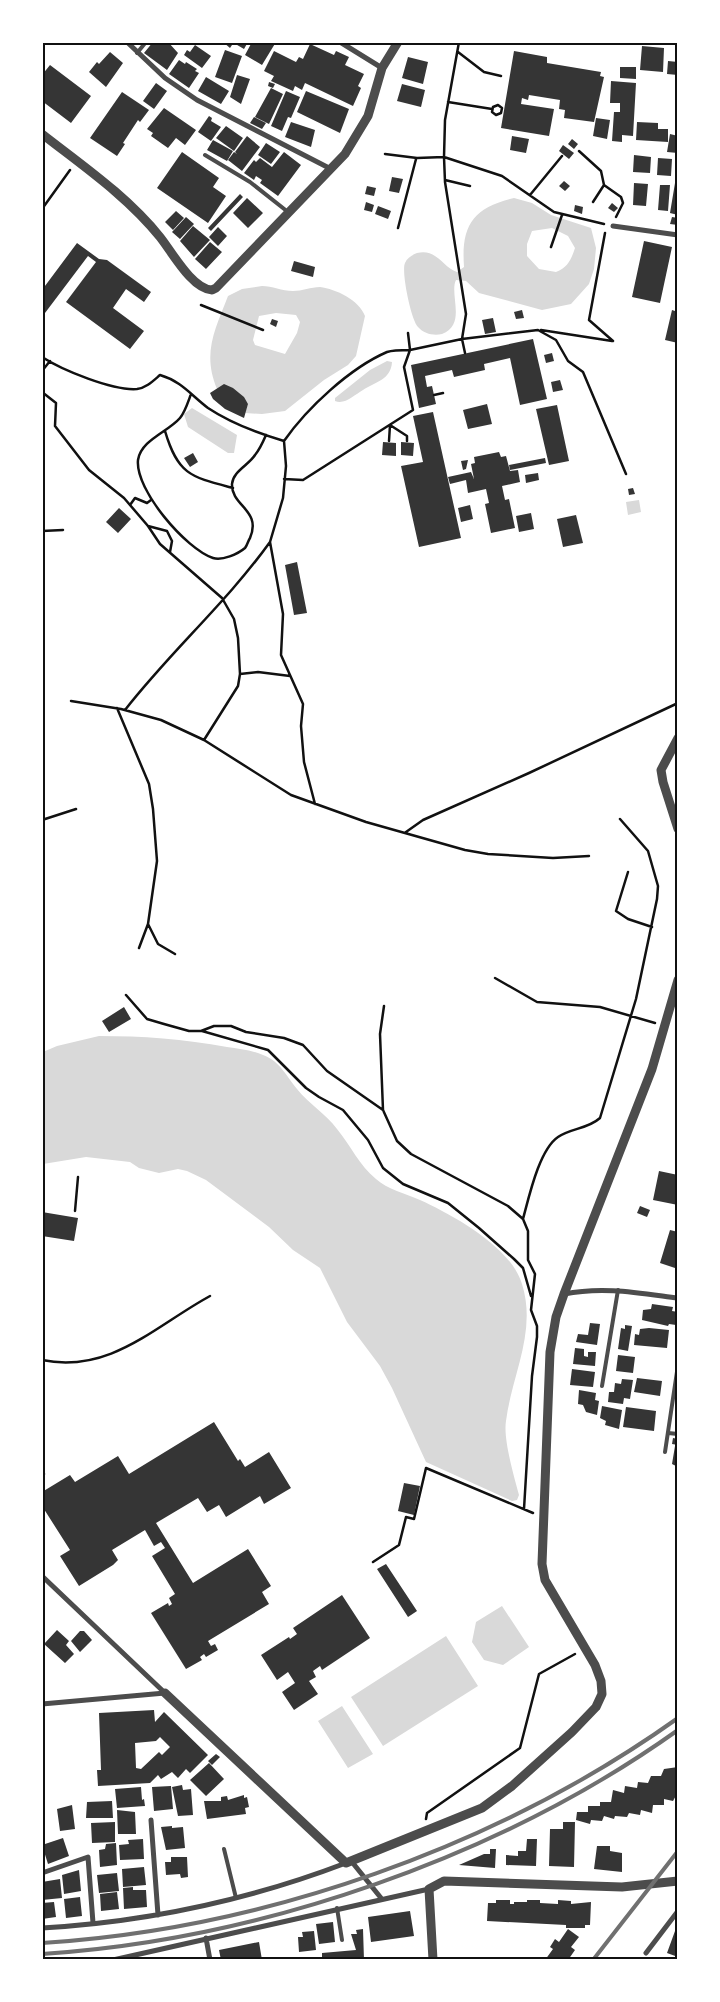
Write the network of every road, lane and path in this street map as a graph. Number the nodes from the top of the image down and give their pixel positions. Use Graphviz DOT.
graph roads {
  1 [pos="127,42"];
  2 [pos="146,42"];
  3 [pos="340,42"];
  4 [pos="398,42"];
  5 [pos="459,42"];
  6 [pos="458,50"];
  7 [pos="138,53"];
  8 [pos="382,68"];
  9 [pos="501,76"];
  10 [pos="448,102"];
  11 [pos="492,109"];
  12 [pos="42,134"];
  13 [pos="579,151"];
  14 [pos="385,154"];
  15 [pos="205,155"];
  16 [pos="562,156"];
  17 [pos="444,157"];
  18 [pos="416,158"];
  19 [pos="76,161"];
  20 [pos="332,169"];
  21 [pos="445,180"];
  22 [pos="604,185"];
  23 [pos="470,186"];
  24 [pos="530,195"];
  25 [pos="594,202"];
  26 [pos="42,209"];
  27 [pos="620,209"];
  28 [pos="290,213"];
  29 [pos="561,216"];
  30 [pos="606,225"];
  31 [pos="613,226"];
  32 [pos="398,228"];
  33 [pos="678,234"];
  34 [pos="551,247"];
  35 [pos="201,305"];
  36 [pos="261,330"];
  37 [pos="538,330"];
  38 [pos="408,333"];
  39 [pos="462,339"];
  40 [pos="410,350"];
  41 [pos="465,353"];
  42 [pos="42,357"];
  43 [pos="50,361"];
  44 [pos="42,371"];
  45 [pos="42,392"];
  46 [pos="443,393"];
  47 [pos="191,394"];
  48 [pos="434,395"];
  49 [pos="417,398"];
  50 [pos="411,400"];
  51 [pos="390,425"];
  52 [pos="165,431"];
  53 [pos="266,435"];
  54 [pos="284,441"];
  55 [pos="389,441"];
  56 [pos="407,441"];
  57 [pos="626,474"];
  58 [pos="284,479"];
  59 [pos="233,488"];
  60 [pos="151,500"];
  61 [pos="130,505"];
  62 [pos="148,526"];
  63 [pos="63,530"];
  64 [pos="42,531"];
  65 [pos="270,542"];
  66 [pos="170,552"];
  67 [pos="222,598"];
  68 [pos="240,674"];
  69 [pos="290,676"];
  70 [pos="72,701"];
  71 [pos="678,702"];
  72 [pos="117,708"];
  73 [pos="125,710"];
  74 [pos="678,738"];
  75 [pos="204,740"];
  76 [pos="314,804"];
  77 [pos="76,808"];
  78 [pos="620,819"];
  79 [pos="42,820"];
  80 [pos="678,829"];
  81 [pos="405,832"];
  82 [pos="589,856"];
  83 [pos="628,872"];
  84 [pos="148,924"];
  85 [pos="652,927"];
  86 [pos="139,948"];
  87 [pos="175,954"];
  88 [pos="496,978"];
  89 [pos="678,980"];
  90 [pos="126,995"];
  91 [pos="384,1006"];
  92 [pos="630,1017"];
  93 [pos="664,1026"];
  94 [pos="201,1031"];
  95 [pos="383,1110"];
  96 [pos="78,1177"];
  97 [pos="75,1211"];
  98 [pos="523,1219"];
  99 [pos="618,1290"];
  100 [pos="564,1294"];
  101 [pos="210,1296"];
  102 [pos="531,1297"];
  103 [pos="678,1298"];
  104 [pos="42,1360"];
  105 [pos="678,1365"];
  106 [pos="602,1386"];
  107 [pos="668,1432"];
  108 [pos="678,1434"];
  109 [pos="665,1452"];
  110 [pos="524,1510"];
  111 [pos="544,1517"];
  112 [pos="373,1562"];
  113 [pos="42,1576"];
  114 [pos="586,1649"];
  115 [pos="165,1693"];
  116 [pos="42,1704"];
  117 [pos="152,1820"];
  118 [pos="423,1833"];
  119 [pos="224,1849"];
  120 [pos="349,1863"];
  121 [pos="42,1873"];
  122 [pos="678,1881"];
  123 [pos="429,1889"];
  124 [pos="236,1898"];
  125 [pos="381,1898"];
  126 [pos="337,1908"];
  127 [pos="678,1911"];
  128 [pos="158,1915"];
  129 [pos="93,1923"];
  130 [pos="42,1928"];
  131 [pos="206,1938"];
  132 [pos="342,1940"];
  133 [pos="646,1953"];
  134 [pos="113,1960"];
  135 [pos="210,1960"];
  136 [pos="433,1960"];
  137 [pos="644,1960"];
  1 -- 7 [label="street"];
  2 -- 7 [label="lane"];
  3 -- 8 [label="street"];
  4 -- 8 [label="street"];
  5 -- 6 [label="path"];
  6 -- 9 [label="path"];
  6 -- 10 [label="path"];
  7 -- 20 [label="street"];
  8 -- 20 [label="street"];
  10 -- 11 [label="path"];
  10 -- 17 [label="path"];
  12 -- 19 [label="street"];
  13 -- 22 [label="path"];
  14 -- 18 [label="path"];
  15 -- 28 [label="lane"];
  16 -- 24 [label="path"];
  17 -- 18 [label="path"];
  17 -- 21 [label="path"];
  17 -- 24 [label="path"];
  18 -- 32 [label="path"];
  19 -- 26 [label="path"];
  19 -- 28 [label="street"];
  20 -- 28 [label="street"];
  21 -- 23 [label="path"];
  21 -- 39 [label="path"];
  22 -- 25 [label="path"];
  22 -- 27 [label="path"];
  24 -- 29 [label="path"];
  29 -- 30 [label="path"];
  29 -- 34 [label="path"];
  30 -- 31 [label="path"];
  30 -- 37 [label="path"];
  31 -- 33 [label="street"];
  35 -- 36 [label="path"];
  37 -- 39 [label="path"];
  37 -- 57 [label="path"];
  38 -- 40 [label="path"];
  39 -- 40 [label="path"];
  39 -- 41 [label="path"];
  40 -- 50 [label="path"];
  40 -- 54 [label="path"];
  42 -- 43 [label="path"];
  43 -- 44 [label="path"];
  43 -- 47 [label="path"];
  45 -- 61 [label="path"];
  46 -- 48 [label="path"];
  47 -- 52 [label="path"];
  47 -- 53 [label="path"];
  49 -- 50 [label="path"];
  50 -- 51 [label="path"];
  51 -- 55 [label="path"];
  51 -- 56 [label="path"];
  51 -- 58 [label="path"];
  52 -- 59 [label="path"];
  52 -- 60 [label="path"];
  53 -- 54 [label="path"];
  53 -- 59 [label="path"];
  54 -- 58 [label="path"];
  58 -- 65 [label="path"];
  59 -- 60 [label="path"];
  60 -- 61 [label="path"];
  61 -- 62 [label="path"];
  62 -- 66 [label="path"];
  62 -- 66 [label="path"];
  63 -- 64 [label="path"];
  65 -- 67 [label="path"];
  65 -- 69 [label="path"];
  66 -- 67 [label="path"];
  67 -- 68 [label="path"];
  67 -- 73 [label="path"];
  68 -- 69 [label="path"];
  68 -- 75 [label="path"];
  69 -- 76 [label="path"];
  70 -- 72 [label="path"];
  71 -- 81 [label="path"];
  72 -- 73 [label="path"];
  72 -- 84 [label="path"];
  73 -- 75 [label="path"];
  74 -- 80 [label="street"];
  75 -- 76 [label="path"];
  76 -- 81 [label="path"];
  77 -- 79 [label="path"];
  78 -- 85 [label="path"];
  81 -- 82 [label="path"];
  83 -- 85 [label="path"];
  84 -- 86 [label="path"];
  84 -- 87 [label="path"];
  85 -- 92 [label="path"];
  88 -- 92 [label="path"];
  89 -- 93 [label="street"];
  90 -- 94 [label="path"];
  91 -- 95 [label="path"];
  92 -- 93 [label="path"];
  92 -- 98 [label="path"];
  93 -- 100 [label="street"];
  94 -- 95 [label="path"];
  94 -- 102 [label="path"];
  95 -- 98 [label="path"];
  96 -- 97 [label="path"];
  98 -- 102 [label="path"];
  99 -- 100 [label="street"];
  99 -- 103 [label="street"];
  99 -- 106 [label="lane"];
  100 -- 111 [label="street"];
  101 -- 104 [label="path"];
  102 -- 110 [label="path"];
  105 -- 107 [label="lane"];
  107 -- 108 [label="lane"];
  107 -- 109 [label="lane"];
  110 -- 111 [label="path"];
  110 -- 112 [label="path"];
  111 -- 114 [label="street"];
  113 -- 115 [label="street"];
  114 -- 118 [label="path"];
  114 -- 118 [label="street"];
  115 -- 116 [label="street"];
  115 -- 120 [label="street"];
  117 -- 128 [label="street"];
  118 -- 120 [label="street"];
  119 -- 124 [label="lane"];
  120 -- 124 [label="street"];
  120 -- 125 [label="street"];
  121 -- 129 [label="street"];
  122 -- 123 [label="street"];
  123 -- 125 [label="street"];
  123 -- 136 [label="street"];
  124 -- 128 [label="street"];
  125 -- 126 [label="street"];
  126 -- 131 [label="street"];
  126 -- 132 [label="lane"];
  127 -- 133 [label="street"];
  128 -- 129 [label="street"];
  129 -- 130 [label="street"];
  131 -- 134 [label="street"];
  131 -- 135 [label="street"];
  133 -- 137 [label="lane"];
}
